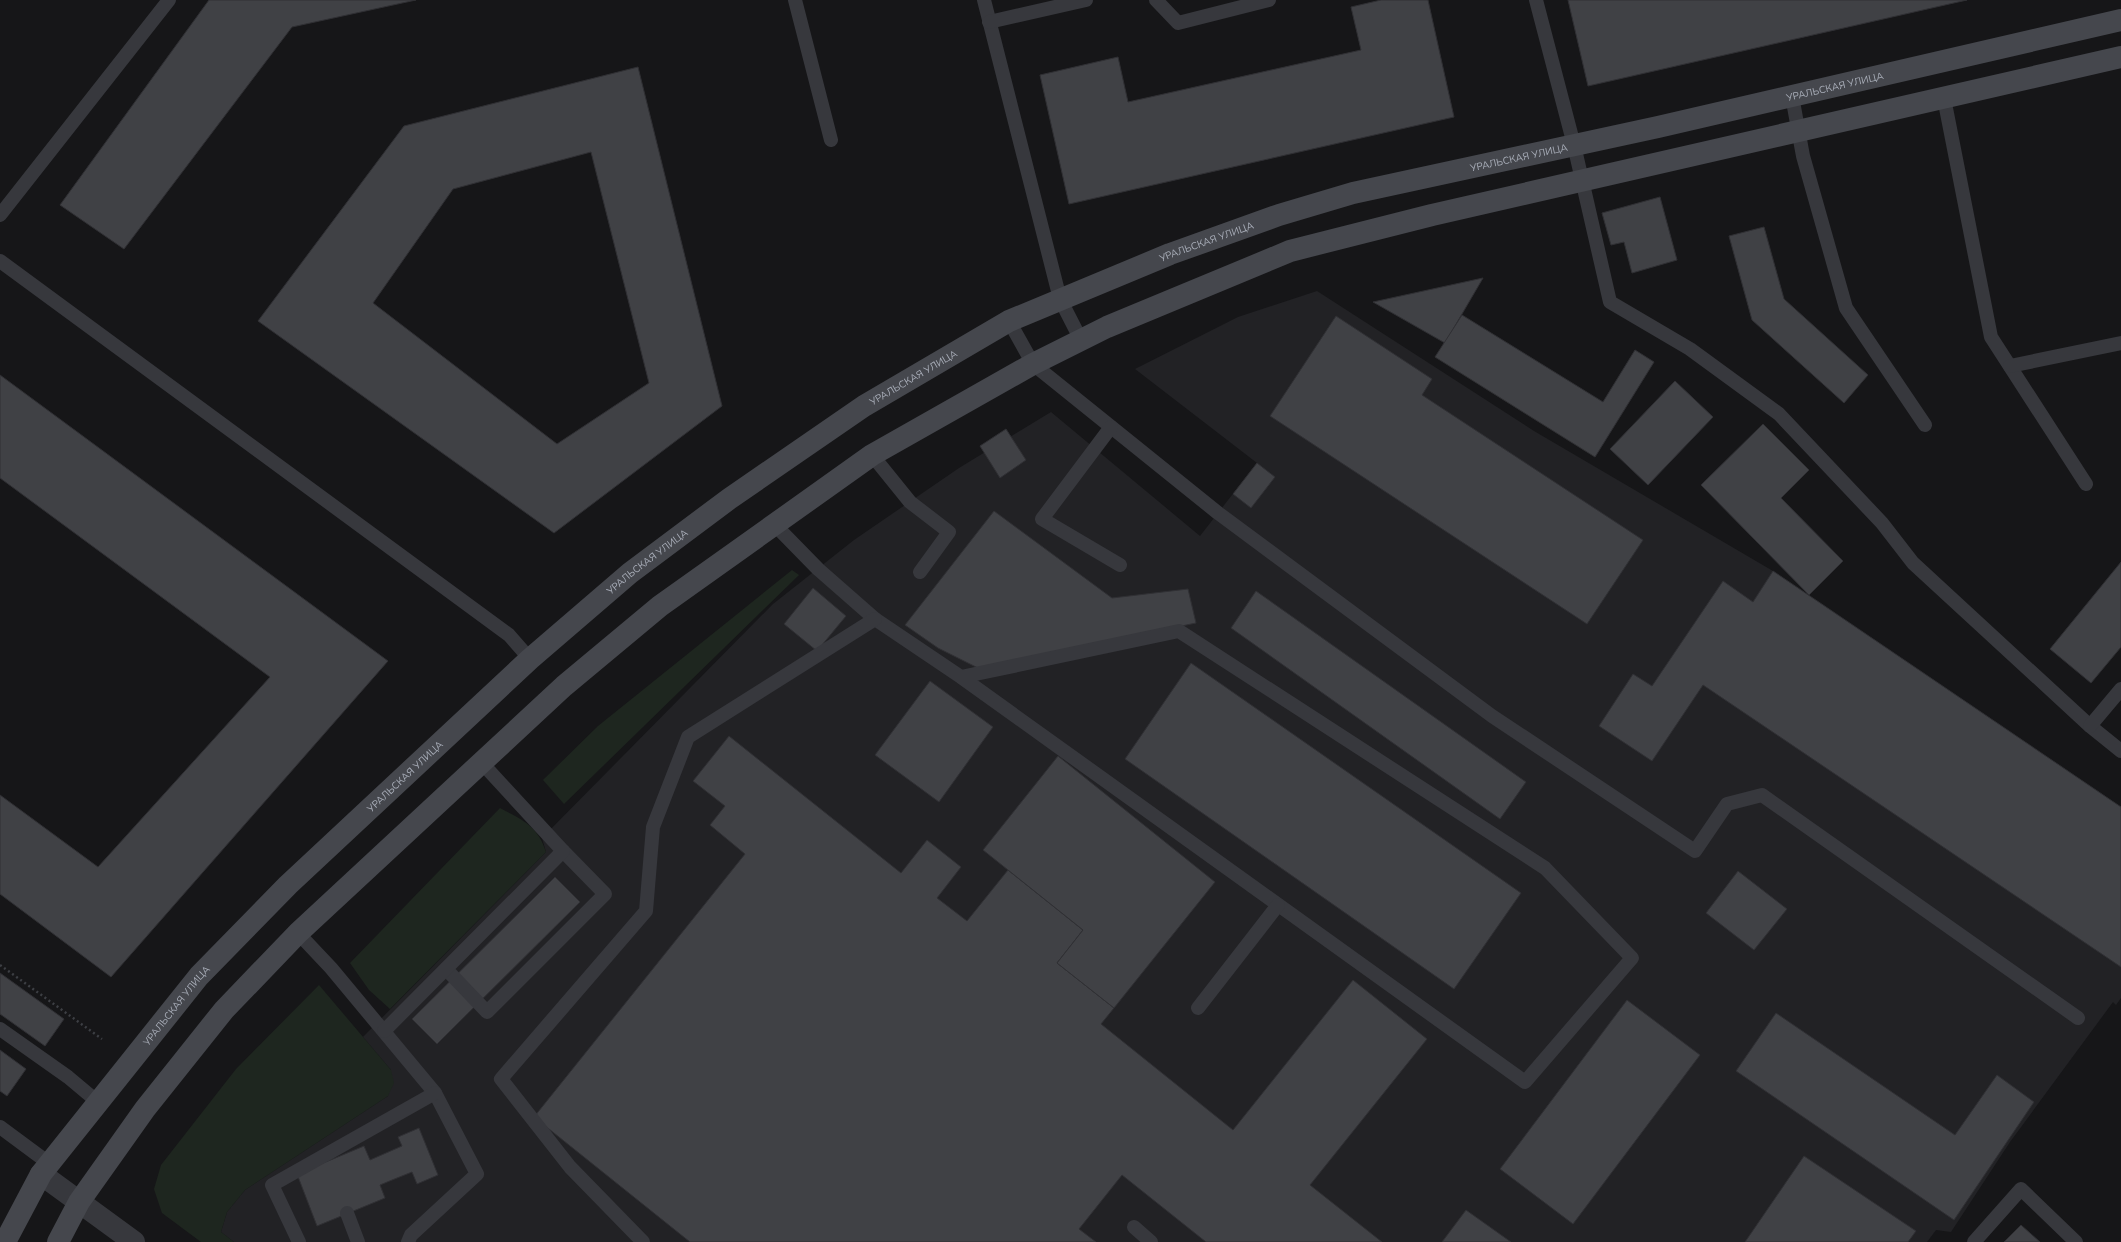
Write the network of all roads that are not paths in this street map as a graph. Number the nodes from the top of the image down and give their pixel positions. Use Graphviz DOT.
graph roads {
  1 [pos="169,0"];
  2 [pos="795,0"];
  3 [pos="984,0"];
  4 [pos="1086,0"];
  5 [pos="1156,0"];
  6 [pos="1269,0"];
  7 [pos="1536,0"];
  8 [pos="2121,20"];
  9 [pos="989,22"];
  10 [pos="2121,57"];
  11 [pos="1792,96"];
  12 [pos="1944,98"];
  13 [pos="1798,130"];
  14 [pos="832,140"];
  15 [pos="1574,145"];
  16 [pos="1583,182"];
  17 [pos="0,215"];
  18 [pos="0,262"];
  19 [pos="1060,298"];
  20 [pos="1009,321"];
  21 [pos="1081,340"];
  22 [pos="2121,343"];
  23 [pos="1033,364"];
  24 [pos="2010,366"];
  25 [pos="1925,425"];
  26 [pos="1111,427"];
  27 [pos="872,455"];
  28 [pos="2086,484"];
  29 [pos="774,524"];
  30 [pos="1120,565"];
  31 [pos="920,572"];
  32 [pos="875,619"];
  33 [pos="530,658"];
  34 [pos="962,677"];
  35 [pos="2121,689"];
  36 [pos="2090,726"];
  37 [pos="2121,751"];
  38 [pos="481,762"];
  39 [pos="563,851"];
  40 [pos="1278,905"];
  41 [pos="298,933"];
  42 [pos="446,969"];
  43 [pos="1198,1008"];
  44 [pos="2078,1018"];
  45 [pos="0,1029"];
  46 [pos="384,1031"];
  47 [pos="435,1093"];
  48 [pos="99,1103"];
  49 [pos="0,1127"];
  50 [pos="45,1169"];
  51 [pos="79,1202"];
  52 [pos="347,1214"];
  53 [pos="1134,1228"];
  54 [pos="5,1242"];
  55 [pos="58,1242"];
  56 [pos="134,1242"];
  57 [pos="299,1242"];
  58 [pos="358,1242"];
  59 [pos="408,1242"];
  60 [pos="643,1242"];
  61 [pos="1151,1242"];
  62 [pos="1974,1242"];
  63 [pos="2076,1242"];
  1 -- 17 [label="lane"];
  2 -- 14 [label="lane"];
  3 -- 9 [label="lane"];
  4 -- 9 [label="lane"];
  5 -- 6 [label="lane"];
  7 -- 15 [label="lane"];
  8 -- 11 [label="main road, УРАЛЬСКАЯ УЛИЦА"];
  9 -- 19 [label="lane"];
  10 -- 12 [label="main road"];
  11 -- 13 [label="lane"];
  11 -- 15 [label="main road, УРАЛЬСКАЯ УЛИЦА"];
  12 -- 13 [label="main road"];
  12 -- 24 [label="lane"];
  13 -- 16 [label="main road"];
  13 -- 25 [label="lane"];
  15 -- 16 [label="lane"];
  15 -- 19 [label="main road, УРАЛЬСКАЯ УЛИЦА"];
  16 -- 21 [label="main road"];
  16 -- 36 [label="lane"];
  18 -- 33 [label="lane"];
  19 -- 20 [label="main road, УРАЛЬСКАЯ УЛИЦА"];
  19 -- 21 [label="lane"];
  20 -- 23 [label="lane"];
  20 -- 33 [label="main road, УРАЛЬСКАЯ УЛИЦА"];
  21 -- 23 [label="main road"];
  22 -- 24 [label="lane"];
  23 -- 26 [label="lane"];
  23 -- 27 [label="main road"];
  24 -- 28 [label="lane"];
  26 -- 30 [label="lane"];
  26 -- 44 [label="lane"];
  27 -- 29 [label="main road"];
  27 -- 31 [label="lane"];
  29 -- 32 [label="lane"];
  29 -- 38 [label="main road"];
  32 -- 34 [label="lane"];
  32 -- 60 [label="lane"];
  33 -- 48 [label="main road, УРАЛЬСКАЯ УЛИЦА"];
  34 -- 40 [label="lane"];
  34 -- 40 [label="lane"];
  35 -- 36 [label="lane"];
  36 -- 37 [label="lane"];
  38 -- 39 [label="lane"];
  38 -- 41 [label="main road"];
  39 -- 42 [label="lane"];
  39 -- 42 [label="lane"];
  40 -- 43 [label="lane"];
  41 -- 46 [label="lane"];
  41 -- 51 [label="main road"];
  42 -- 46 [label="lane"];
  45 -- 48 [label="lane"];
  46 -- 47 [label="lane"];
  47 -- 57 [label="lane"];
  47 -- 59 [label="lane"];
  48 -- 50 [label="main road, УРАЛЬСКАЯ УЛИЦА"];
  49 -- 50 [label="lane"];
  50 -- 51 [label="street"];
  50 -- 54 [label="main road, УРАЛЬСКАЯ УЛИЦА"];
  51 -- 55 [label="main road"];
  51 -- 56 [label="street"];
  52 -- 58 [label="lane"];
  53 -- 61 [label="lane"];
  62 -- 63 [label="lane"];
}
